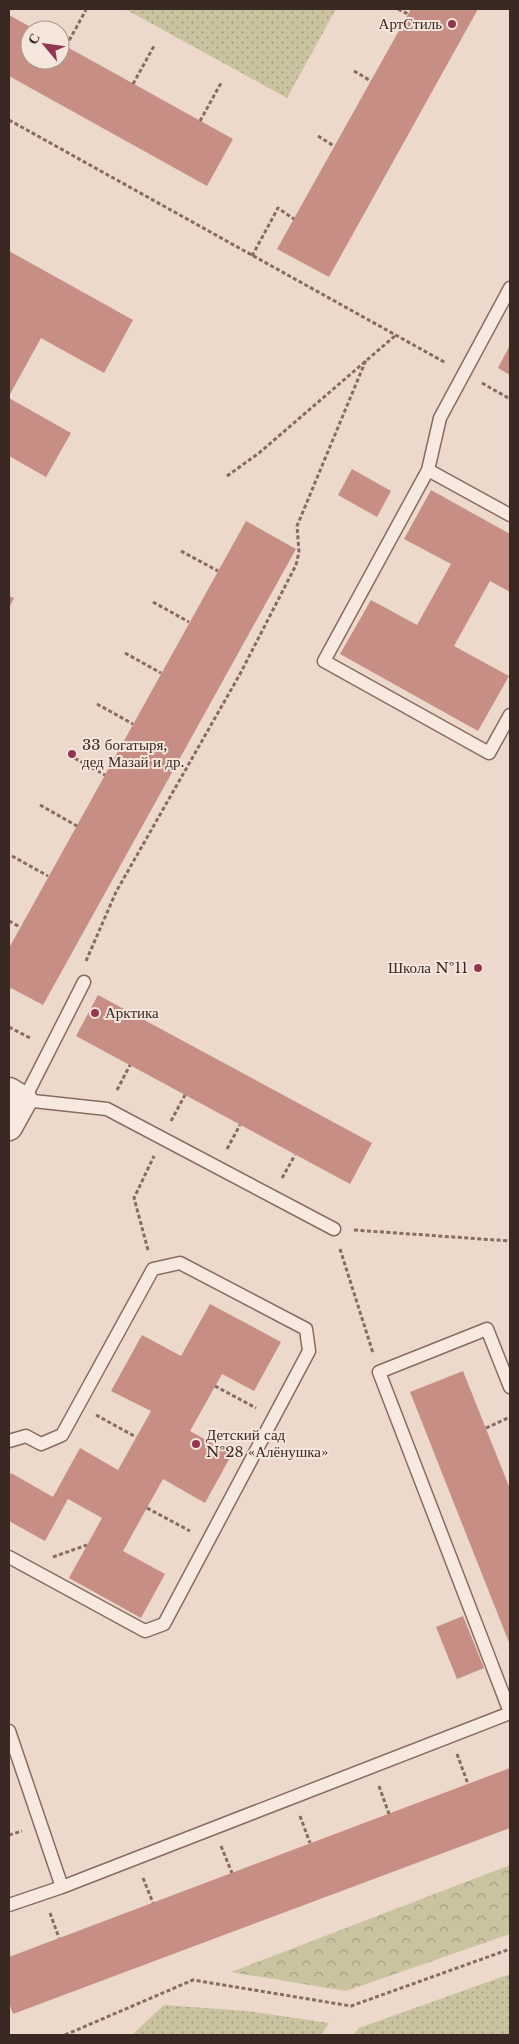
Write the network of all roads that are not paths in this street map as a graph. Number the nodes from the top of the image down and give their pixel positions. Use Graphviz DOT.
graph roads {
  1 [pos="510,288"];
  2 [pos="428,470"];
  3 [pos="510,515"];
  4 [pos="510,715"];
  5 [pos="84,982"];
  6 [pos="16,1095"];
  7 [pos="9,1127"];
  8 [pos="334,1229"];
  9 [pos="510,1387"];
  10 [pos="9,1441"];
  11 [pos="9,1557"];
  12 [pos="510,1713"];
  13 [pos="9,1731"];
  14 [pos="62,1887"];
  15 [pos="9,1905"];
  1 -- 2 [label="lane"];
  2 -- 3 [label="lane"];
  2 -- 4 [label="lane"];
  5 -- 6 [label="lane"];
  6 -- 7 [label="street"];
  6 -- 8 [label="lane"];
  9 -- 12 [label="lane"];
  10 -- 11 [label="lane"];
  12 -- 14 [label="lane"];
  13 -- 14 [label="lane"];
  14 -- 15 [label="lane"];
}
